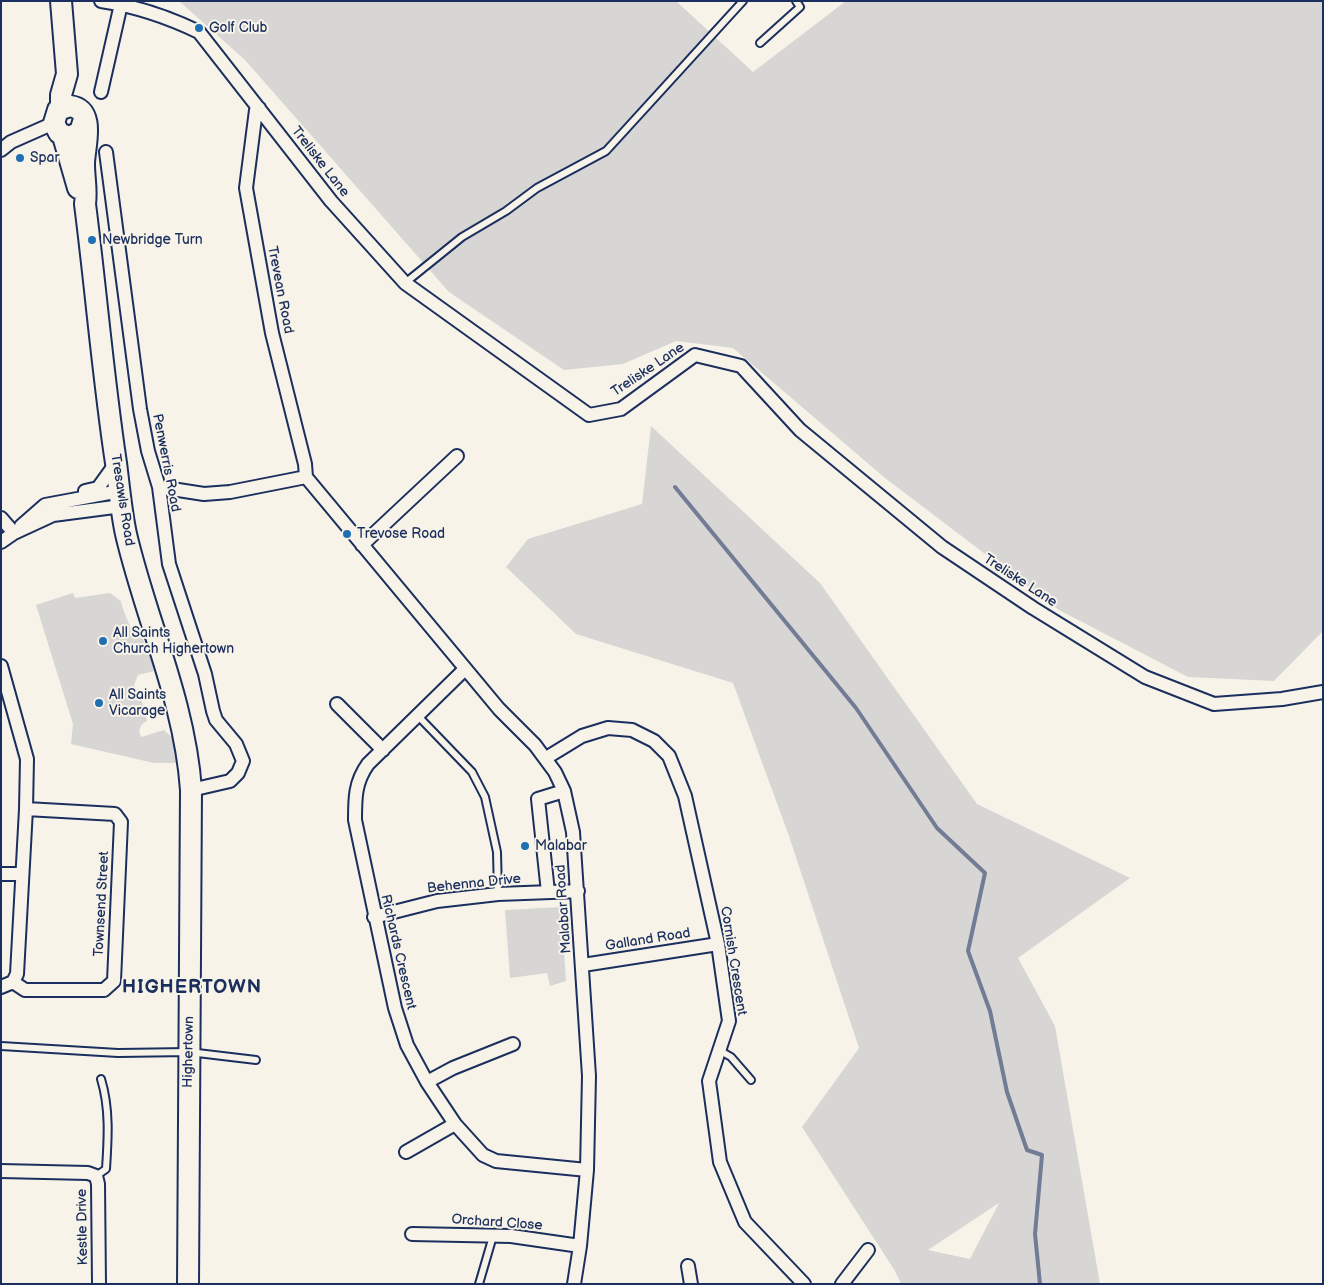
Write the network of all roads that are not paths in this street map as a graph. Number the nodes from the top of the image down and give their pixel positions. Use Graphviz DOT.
graph roads {
  1 [pos="61,1"];
  2 [pos="101,1"];
  3 [pos="743,1"];
  4 [pos="796,1"];
  5 [pos="121,3"];
  6 [pos="760,43"];
  7 [pos="101,92"];
  8 [pos="259,108"];
  9 [pos="68,119"];
  10 [pos="1,150"];
  11 [pos="106,152"];
  12 [pos="85,204"];
  13 [pos="405,283"];
  14 [pos="457,456"];
  15 [pos="116,463"];
  16 [pos="306,477"];
  17 [pos="159,487"];
  18 [pos="121,498"];
  19 [pos="45,505"];
  20 [pos="1,518"];
  21 [pos="14,533"];
  22 [pos="1,542"];
  23 [pos="362,545"];
  24 [pos="1,666"];
  25 [pos="465,669"];
  26 [pos="1323,692"];
  27 [pos="337,704"];
  28 [pos="418,716"];
  29 [pos="383,750"];
  30 [pos="546,758"];
  31 [pos="191,790"];
  32 [pos="564,791"];
  33 [pos="26,809"];
  34 [pos="1,874"];
  35 [pos="22,874"];
  36 [pos="578,891"];
  37 [pos="548,892"];
  38 [pos="498,894"];
  39 [pos="374,917"];
  40 [pos="718,944"];
  41 [pos="583,965"];
  42 [pos="7,985"];
  43 [pos="513,1044"];
  44 [pos="1,1046"];
  45 [pos="719,1050"];
  46 [pos="189,1052"];
  47 [pos="256,1060"];
  48 [pos="101,1079"];
  49 [pos="751,1080"];
  50 [pos="427,1082"];
  51 [pos="455,1124"];
  52 [pos="406,1152"];
  53 [pos="588,1170"];
  54 [pos="1,1171"];
  55 [pos="96,1176"];
  56 [pos="412,1234"];
  57 [pos="494,1234"];
  58 [pos="580,1246"];
  59 [pos="868,1250"];
  60 [pos="688,1266"];
  61 [pos="99,1284"];
  62 [pos="188,1284"];
  63 [pos="479,1284"];
  64 [pos="574,1284"];
  65 [pos="691,1284"];
  66 [pos="804,1284"];
  67 [pos="842,1284"];
  1 -- 9 [label="highway, Tresawls Road"];
  2 -- 5 [label="street, Treliske Lane"];
  3 -- 13 [label="lane"];
  4 -- 6 [label="lane"];
  5 -- 7 [label="street"];
  5 -- 8 [label="street, Treliske Lane"];
  8 -- 13 [label="street, Treliske Lane"];
  8 -- 16 [label="street, Trevean Road"];
  9 -- 10 [label="street"];
  9 -- 12 [label="highway, Tresawls Road"];
  9 -- 12 [label="highway, Tresawls Road"];
  11 -- 17 [label="street, Penwerris Road"];
  12 -- 15 [label="highway, Tresawls Road"];
  13 -- 26 [label="street, Treliske Lane"];
  14 -- 23 [label="street"];
  15 -- 18 [label="highway, Tresawls Road"];
  15 -- 19 [label="street"];
  16 -- 17 [label="street"];
  16 -- 23 [label="street, Malabar Road"];
  17 -- 31 [label="street, Penwerris Road"];
  18 -- 19 [label="street"];
  18 -- 21 [label="street"];
  18 -- 31 [label="highway, Tresawls Road"];
  19 -- 21 [label="street"];
  20 -- 21 [label="street"];
  21 -- 22 [label="street"];
  23 -- 25 [label="street, Malabar Road"];
  24 -- 33 [label="street"];
  25 -- 28 [label="street, Richards Crescent"];
  25 -- 30 [label="street, Malabar Road"];
  27 -- 29 [label="street"];
  28 -- 29 [label="street, Richards Crescent"];
  28 -- 38 [label="lane"];
  29 -- 39 [label="street, Richards Crescent"];
  30 -- 32 [label="street, Malabar Road"];
  30 -- 40 [label="street, Cornish Crescent"];
  31 -- 46 [label="highway, Highertown"];
  32 -- 36 [label="street, Malabar Road"];
  32 -- 37 [label="street"];
  33 -- 35 [label="street"];
  33 -- 42 [label="street, Townsend Street"];
  34 -- 35 [label="street"];
  35 -- 42 [label="street"];
  36 -- 37 [label="street, Behenna Drive"];
  36 -- 41 [label="street, Malabar Road"];
  37 -- 38 [label="street, Behenna Drive"];
  38 -- 39 [label="street, Behenna Drive"];
  39 -- 50 [label="street, Richards Crescent"];
  40 -- 41 [label="street, Galland Road"];
  40 -- 45 [label="street, Cornish Crescent"];
  41 -- 53 [label="street, Malabar Road"];
  43 -- 50 [label="street"];
  44 -- 46 [label="lane"];
  45 -- 49 [label="lane"];
  45 -- 66 [label="street, Cornish Crescent"];
  46 -- 47 [label="lane"];
  46 -- 62 [label="highway, Highertown"];
  48 -- 55 [label="lane"];
  50 -- 51 [label="street, Richards Crescent"];
  51 -- 52 [label="street"];
  51 -- 53 [label="street, Richards Crescent"];
  53 -- 58 [label="street, Malabar Road"];
  54 -- 55 [label="street, Kestle Drive"];
  55 -- 61 [label="street, Kestle Drive"];
  56 -- 57 [label="street, Orchard Close"];
  57 -- 58 [label="street, Orchard Close"];
  57 -- 63 [label="lane"];
  58 -- 64 [label="street, Malabar Road"];
  59 -- 67 [label="street"];
  60 -- 65 [label="street"];
}
